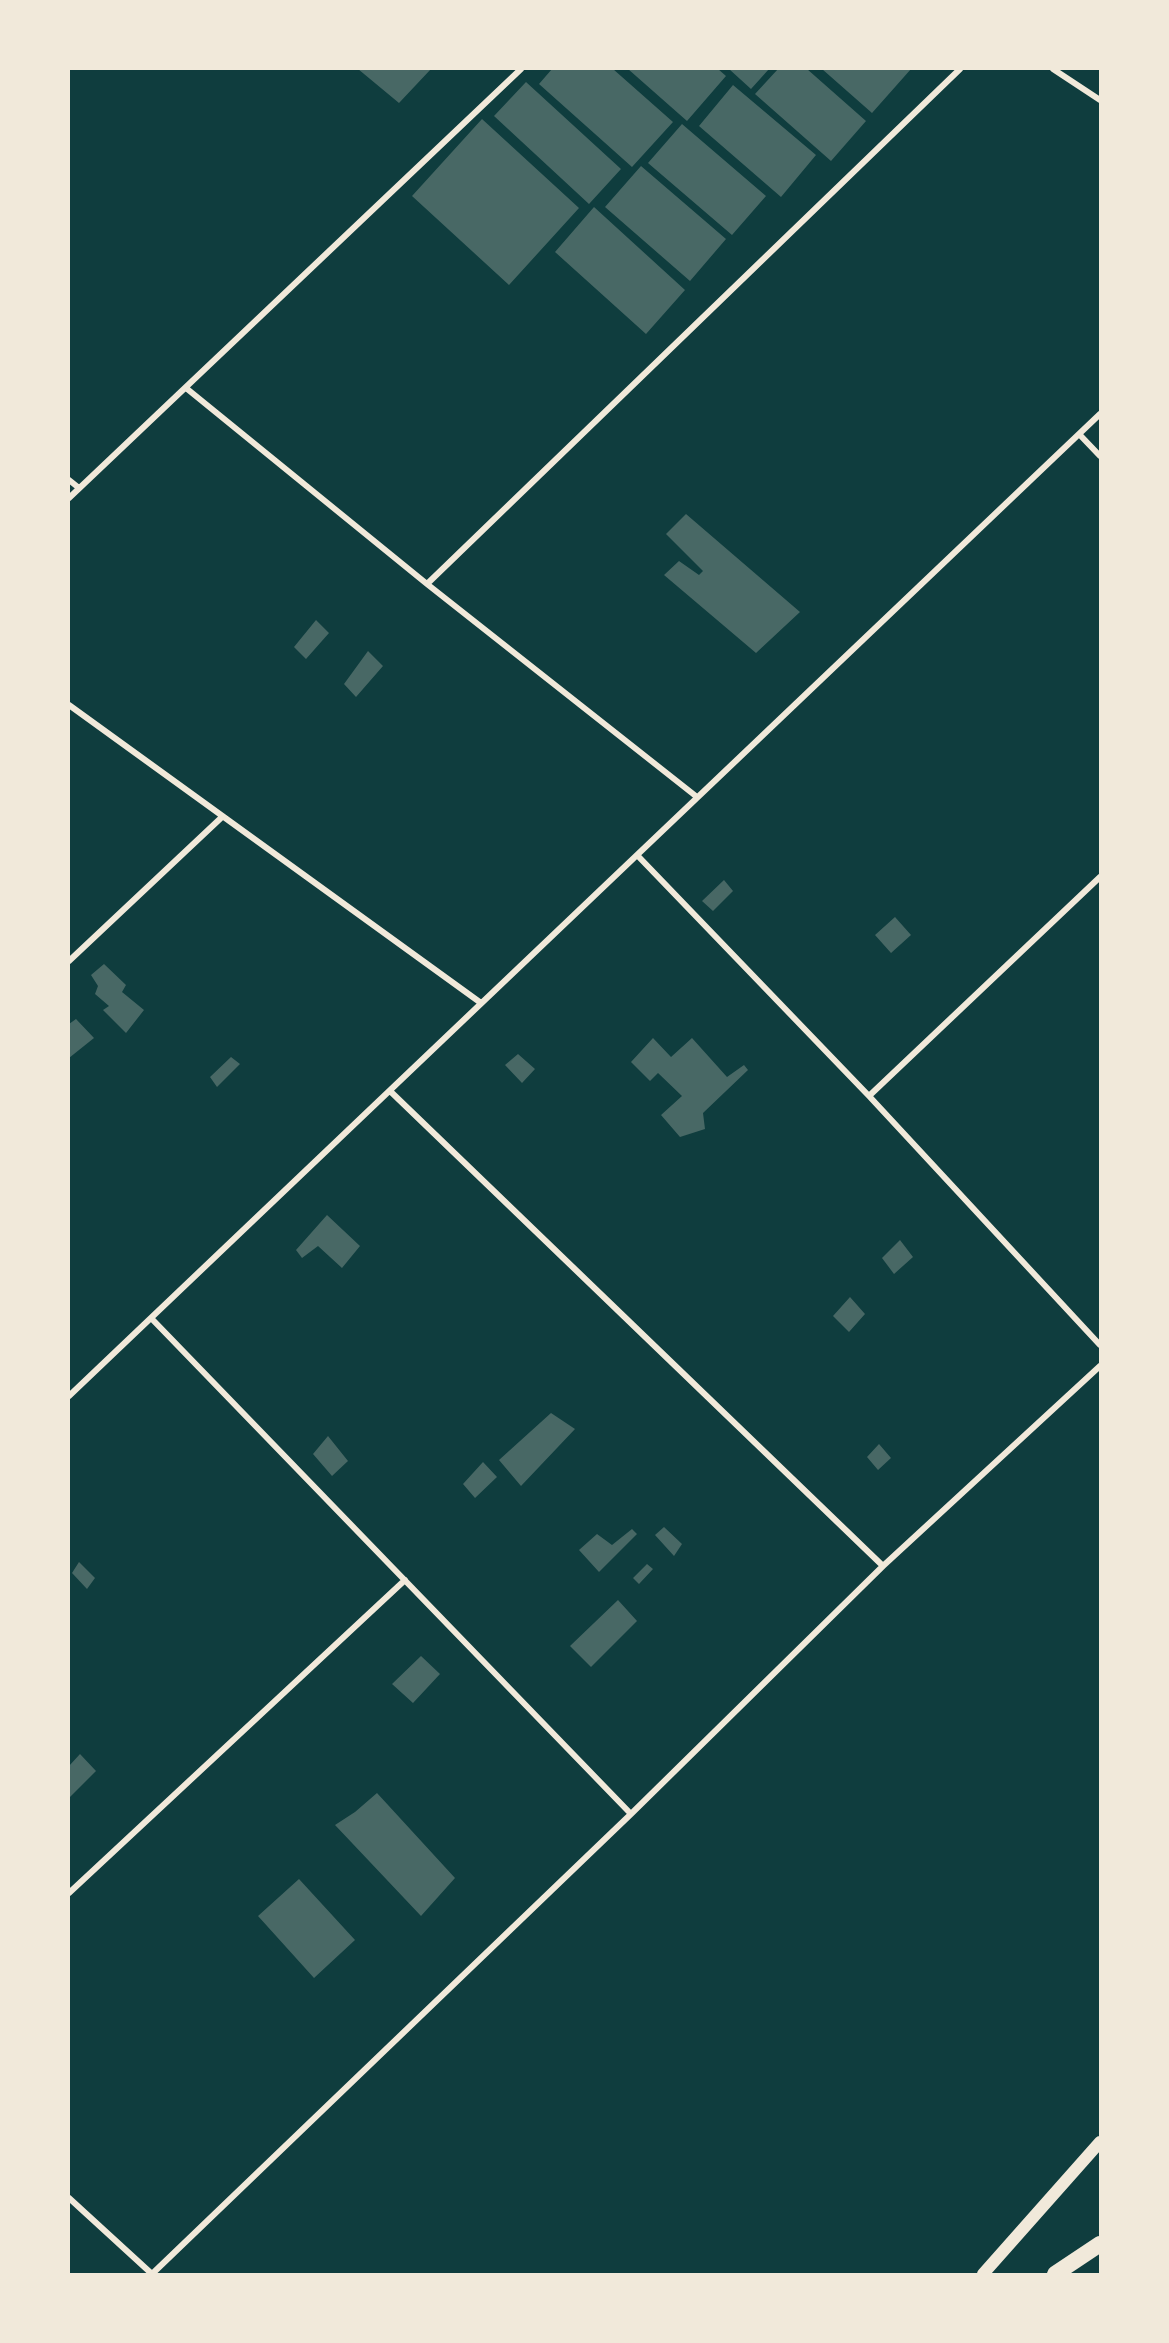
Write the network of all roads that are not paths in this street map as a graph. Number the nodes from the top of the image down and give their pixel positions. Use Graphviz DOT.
graph roads {
  1 [pos="521,69"];
  2 [pos="960,69"];
  3 [pos="1053,69"];
  4 [pos="1100,100"];
  5 [pos="186,388"];
  6 [pos="1100,414"];
  7 [pos="1079,434"];
  8 [pos="1100,456"];
  9 [pos="69,480"];
  10 [pos="79,489"];
  11 [pos="69,498"];
  12 [pos="427,584"];
  13 [pos="69,705"];
  14 [pos="697,797"];
  15 [pos="222,817"];
  16 [pos="637,855"];
  17 [pos="1100,877"];
  18 [pos="69,961"];
  19 [pos="481,1003"];
  20 [pos="390,1091"];
  21 [pos="869,1096"];
  22 [pos="151,1318"];
  23 [pos="1100,1344"];
  24 [pos="1100,1366"];
  25 [pos="69,1396"];
  26 [pos="883,1566"];
  27 [pos="405,1580"];
  28 [pos="631,1814"];
  29 [pos="69,1893"];
  30 [pos="1100,2142"];
  31 [pos="69,2198"];
  32 [pos="1100,2244"];
  33 [pos="152,2274"];
  34 [pos="983,2274"];
  35 [pos="1055,2274"];
  1 -- 5 [label="street"];
  2 -- 12 [label="street"];
  3 -- 4 [label="street"];
  5 -- 10 [label="street"];
  5 -- 12 [label="street"];
  6 -- 7 [label="street"];
  7 -- 8 [label="street"];
  7 -- 14 [label="street"];
  9 -- 10 [label="street"];
  10 -- 11 [label="street"];
  12 -- 14 [label="street"];
  13 -- 15 [label="street"];
  14 -- 16 [label="street"];
  15 -- 18 [label="street"];
  15 -- 19 [label="street"];
  16 -- 19 [label="street"];
  16 -- 21 [label="street"];
  17 -- 21 [label="street"];
  19 -- 20 [label="street"];
  20 -- 22 [label="street"];
  20 -- 26 [label="street"];
  21 -- 23 [label="street"];
  22 -- 25 [label="street"];
  22 -- 27 [label="street"];
  24 -- 26 [label="street"];
  26 -- 28 [label="street"];
  27 -- 28 [label="street"];
  27 -- 29 [label="street"];
  28 -- 33 [label="street"];
  30 -- 34 [label="main road"];
  31 -- 33 [label="street"];
  32 -- 35 [label="highway"];
}
